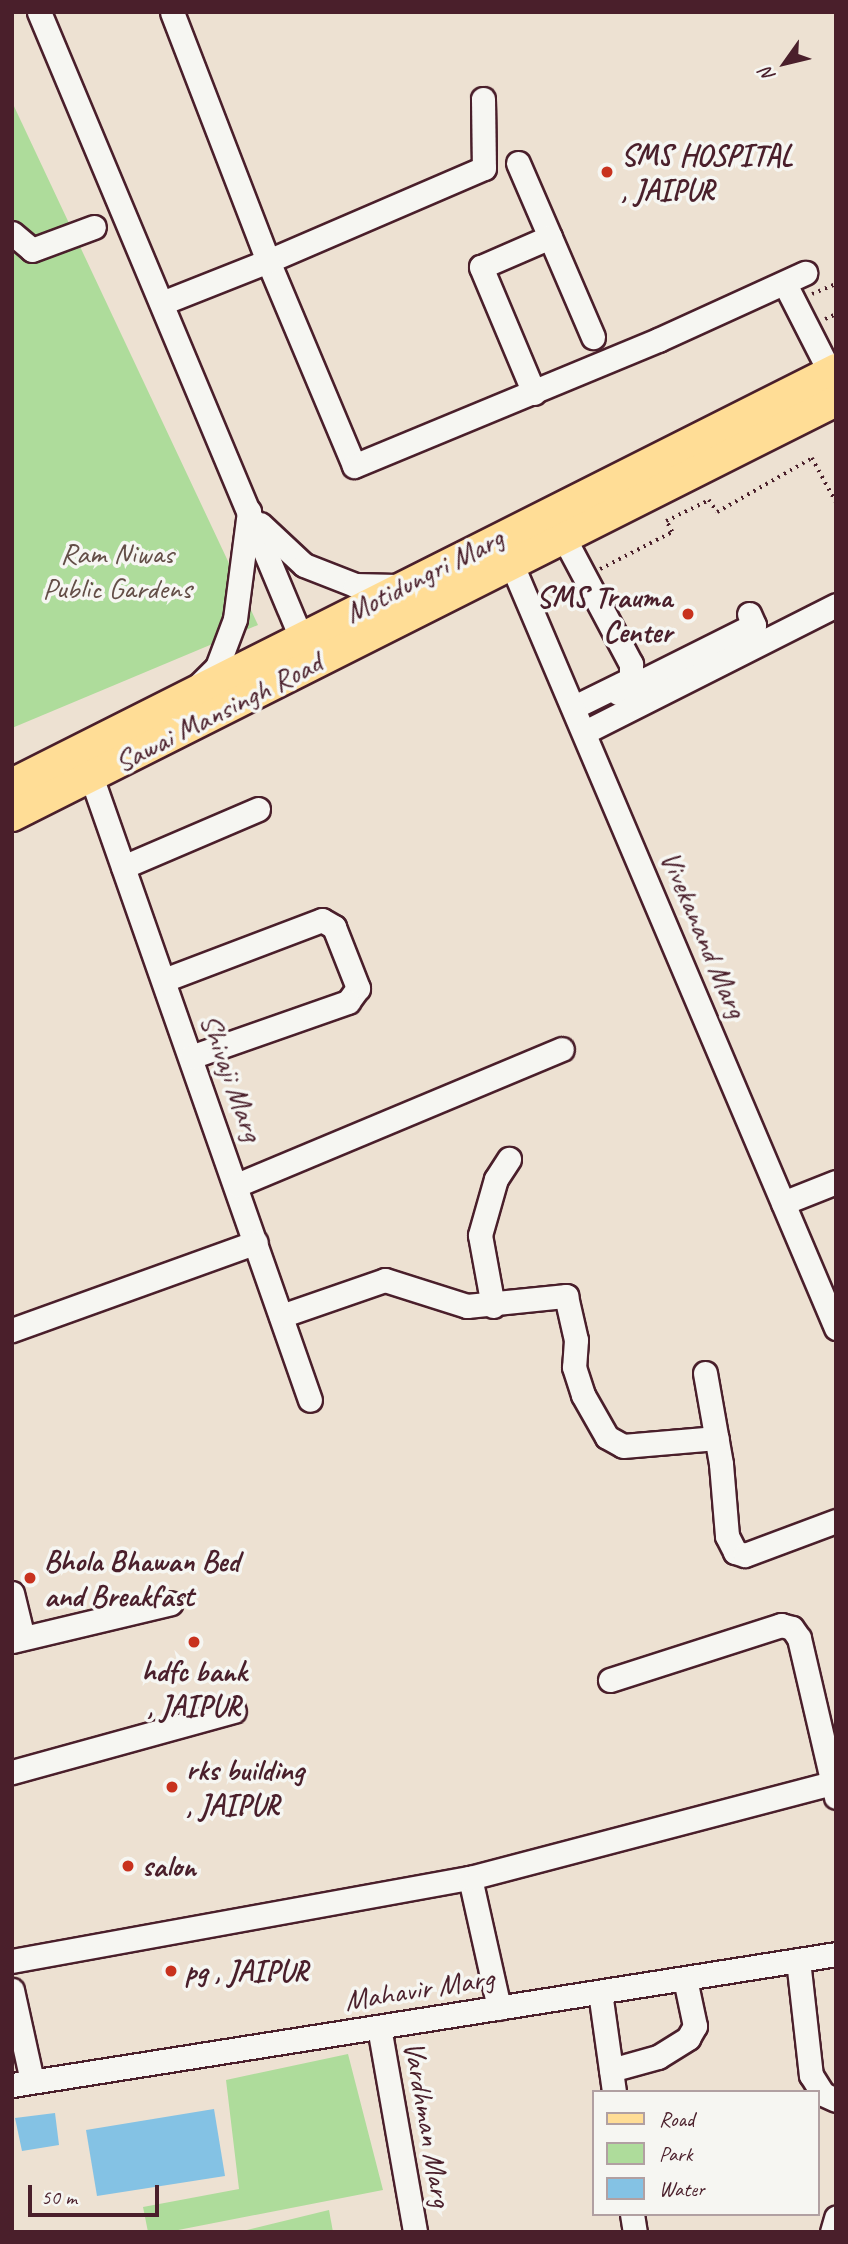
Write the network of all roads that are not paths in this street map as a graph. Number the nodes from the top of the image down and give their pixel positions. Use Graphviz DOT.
graph roads {
  1 [pos="39,12"];
  2 [pos="172,12"];
  3 [pos="483,99"];
  4 [pos="517,163"];
  5 [pos="94,227"];
  6 [pos="12,233"];
  7 [pos="550,237"];
  8 [pos="268,261"];
  9 [pos="162,303"];
  10 [pos="593,337"];
  11 [pos="834,375"];
  12 [pos="534,393"];
  13 [pos="836,401"];
  14 [pos="249,511"];
  15 [pos="564,538"];
  16 [pos="512,565"];
  17 [pos="404,585"];
  18 [pos="836,605"];
  19 [pos="749,614"];
  20 [pos="301,637"];
  21 [pos="313,664"];
  22 [pos="189,694"];
  23 [pos="579,717"];
  24 [pos="91,776"];
  25 [pos="12,784"];
  26 [pos="258,809"];
  27 [pos="12,816"];
  28 [pos="124,867"];
  29 [pos="164,980"];
  30 [pos="562,1049"];
  31 [pos="191,1057"];
  32 [pos="509,1159"];
  33 [pos="836,1182"];
  34 [pos="237,1185"];
  35 [pos="783,1203"];
  36 [pos="256,1242"];
  37 [pos="493,1307"];
  38 [pos="281,1316"];
  39 [pos="836,1328"];
  40 [pos="12,1330"];
  41 [pos="705,1373"];
  42 [pos="310,1401"];
  43 [pos="717,1438"];
  44 [pos="836,1521"];
  45 [pos="12,1593"];
  46 [pos="171,1603"];
  47 [pos="18,1640"];
  48 [pos="610,1680"];
  49 [pos="234,1711"];
  50 [pos="12,1772"];
  51 [pos="834,1790"];
  52 [pos="470,1878"];
  53 [pos="836,1954"];
  54 [pos="799,1960"];
  55 [pos="12,1961"];
  56 [pos="685,1979"];
  57 [pos="12,1990"];
  58 [pos="600,1992"];
  59 [pos="499,2008"];
  60 [pos="379,2026"];
  61 [pos="613,2081"];
  62 [pos="22,2083"];
  63 [pos="836,2100"];
  64 [pos="836,2218"];
  65 [pos="415,2232"];
  66 [pos="832,2232"];
  1 -- 9 [label="street"];
  2 -- 8 [label="street"];
  3 -- 8 [label="street"];
  4 -- 7 [label="street"];
  5 -- 6 [label="street"];
  7 -- 10 [label="street"];
  7 -- 12 [label="street"];
  8 -- 9 [label="street"];
  8 -- 12 [label="street"];
  9 -- 14 [label="street"];
  11 -- 12 [label="street"];
  11 -- 17 [label="main road, Motidungri Marg"];
  13 -- 15 [label="main road, Sawai Mansingh Road"];
  14 -- 17 [label="street"];
  14 -- 20 [label="street"];
  14 -- 22 [label="street"];
  15 -- 16 [label="main road, Sawai Mansingh Road"];
  15 -- 23 [label="street"];
  16 -- 21 [label="main road, Sawai Mansingh Road"];
  16 -- 23 [label="street, Vivekanand Marg"];
  17 -- 20 [label="main road, Motidungri Marg"];
  18 -- 23 [label="street"];
  19 -- 23 [label="street"];
  20 -- 21 [label="street"];
  20 -- 22 [label="main road, Motidungri Marg"];
  21 -- 24 [label="main road, Sawai Mansingh Road"];
  22 -- 25 [label="main road, Motidungri Marg"];
  23 -- 35 [label="street, Vivekanand Marg"];
  24 -- 27 [label="main road, Sawai Mansingh Road"];
  24 -- 28 [label="street, Shivaji Marg"];
  26 -- 28 [label="street"];
  28 -- 29 [label="street, Shivaji Marg"];
  29 -- 31 [label="street, Shivaji Marg"];
  29 -- 31 [label="street"];
  30 -- 34 [label="street"];
  31 -- 34 [label="street, Shivaji Marg"];
  32 -- 37 [label="street"];
  33 -- 35 [label="street"];
  34 -- 36 [label="street, Shivaji Marg"];
  35 -- 39 [label="street, Vivekanand Marg"];
  36 -- 38 [label="street, Shivaji Marg"];
  36 -- 40 [label="street"];
  37 -- 38 [label="street"];
  37 -- 43 [label="street"];
  38 -- 42 [label="street, Shivaji Marg"];
  41 -- 43 [label="street"];
  43 -- 44 [label="street"];
  45 -- 47 [label="street"];
  46 -- 47 [label="street"];
  48 -- 51 [label="street"];
  49 -- 50 [label="street"];
  51 -- 52 [label="street"];
  52 -- 55 [label="street"];
  52 -- 59 [label="street"];
  53 -- 54 [label="street, Mahavir Marg"];
  54 -- 56 [label="street, Mahavir Marg"];
  54 -- 63 [label="street"];
  56 -- 58 [label="street, Mahavir Marg"];
  56 -- 61 [label="street"];
  57 -- 62 [label="street"];
  58 -- 59 [label="street, Mahavir Marg"];
  58 -- 61 [label="street"];
  59 -- 60 [label="street, Mahavir Marg"];
  60 -- 62 [label="street, Mahavir Marg"];
  60 -- 65 [label="street, Vardhman Marg"];
  64 -- 66 [label="street"];
}
